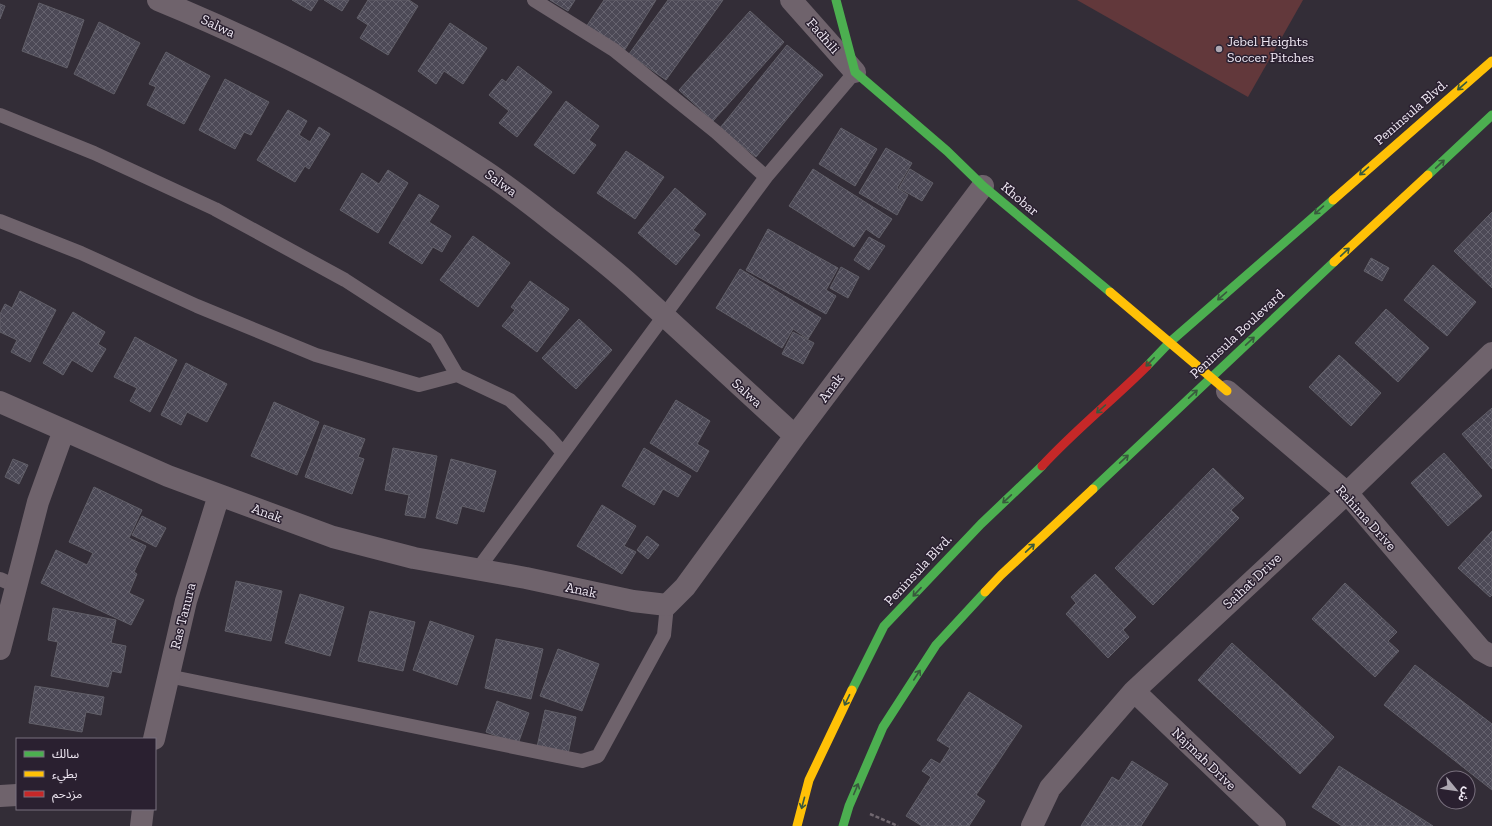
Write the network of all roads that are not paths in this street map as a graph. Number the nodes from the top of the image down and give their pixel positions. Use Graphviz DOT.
graph roads {
  1 [pos="158,0"];
  2 [pos="534,0"];
  3 [pos="791,0"];
  4 [pos="836,0"];
  5 [pos="1492,61"];
  6 [pos="855,72"];
  7 [pos="0,115"];
  8 [pos="1492,115"];
  9 [pos="766,177"];
  10 [pos="983,186"];
  11 [pos="0,221"];
  12 [pos="664,316"];
  13 [pos="1170,342"];
  14 [pos="1492,353"];
  15 [pos="456,375"];
  16 [pos="1211,377"];
  17 [pos="1227,391"];
  18 [pos="0,402"];
  19 [pos="64,430"];
  20 [pos="795,436"];
  21 [pos="563,453"];
  22 [pos="1347,493"];
  23 [pos="219,495"];
  24 [pos="478,569"];
  25 [pos="8,583"];
  26 [pos="666,605"];
  27 [pos="0,649"];
  28 [pos="1492,656"];
  29 [pos="168,676"];
  30 [pos="1134,691"];
  31 [pos="154,738"];
  32 [pos="16,795"];
  33 [pos="0,796"];
  34 [pos="142,810"];
  35 [pos="141,826"];
  36 [pos="797,826"];
  37 [pos="843,826"];
  38 [pos="1032,826"];
  39 [pos="1275,826"];
  1 -- 12 [label="street, Salwa"];
  2 -- 9 [label="lane"];
  3 -- 6 [label="street, Fadhili"];
  4 -- 6 [label="main road"];
  5 -- 13 [label="main road, Peninsula Blvd., one-way"];
  6 -- 9 [label="lane"];
  6 -- 10 [label="main road, Khobar"];
  7 -- 15 [label="lane"];
  16 -- 8 [label="main road, Peninsula Boulevard, one-way"];
  9 -- 12 [label="lane"];
  10 -- 13 [label="main road, Khobar"];
  10 -- 20 [label="street, Anak"];
  11 -- 15 [label="lane"];
  12 -- 20 [label="street, Salwa"];
  12 -- 21 [label="lane"];
  13 -- 16 [label="main road, Khobar"];
  13 -- 36 [label="main road, Peninsula Blvd., one-way"];
  14 -- 22 [label="street, Saihat Drive"];
  15 -- 21 [label="lane"];
  16 -- 17 [label="main road, Khobar"];
  37 -- 16 [label="main road, Peninsula Boulevard, one-way"];
  17 -- 22 [label="street, Rahima Drive"];
  18 -- 19 [label="street, Anak"];
  19 -- 23 [label="street, Anak"];
  19 -- 25 [label="street"];
  20 -- 26 [label="street, Anak"];
  21 -- 24 [label="lane"];
  22 -- 28 [label="street, Rahima Drive"];
  22 -- 30 [label="street, Saihat Drive"];
  23 -- 24 [label="street, Anak"];
  23 -- 29 [label="street, Ras Tanura"];
  24 -- 26 [label="street, Anak"];
  25 -- 27 [label="street"];
  26 -- 29 [label="lane"];
  29 -- 31 [label="street, Ras Tanura"];
  30 -- 38 [label="street, Saihat Drive"];
  30 -- 39 [label="street, Najmah Drive"];
  32 -- 33 [label="street"];
  34 -- 35 [label="street"];
}
